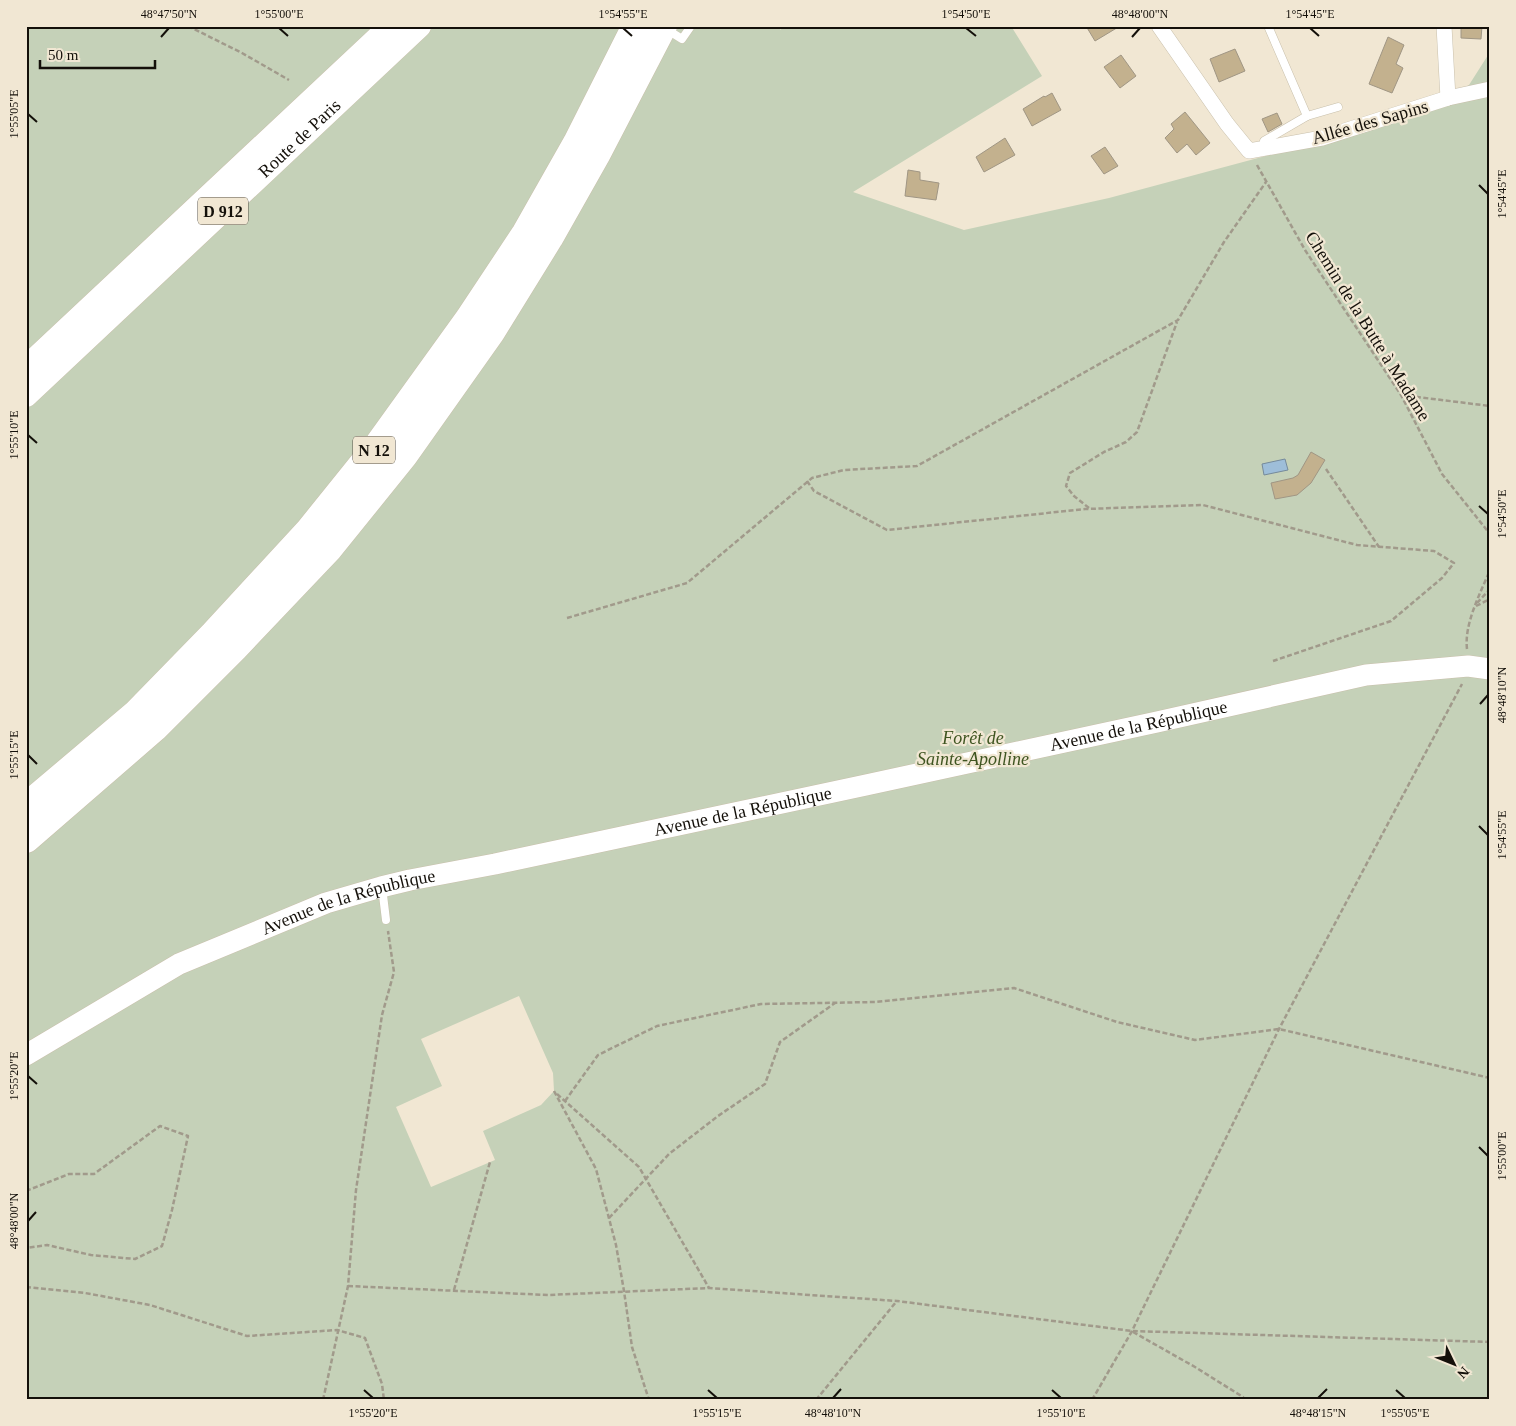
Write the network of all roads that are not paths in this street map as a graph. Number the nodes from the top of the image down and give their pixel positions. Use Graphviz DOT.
graph roads {
  1 [pos="391,26"];
  2 [pos="419,26"];
  3 [pos="636,26"];
  4 [pos="691,26"];
  5 [pos="1159,26"];
  6 [pos="1268,26"];
  7 [pos="1444,26"];
  8 [pos="663,27"];
  9 [pos="1490,89"];
  10 [pos="1448,98"];
  11 [pos="1338,107"];
  12 [pos="1307,116"];
  13 [pos="1265,148"];
  14 [pos="26,368"];
  15 [pos="26,395"];
  16 [pos="1490,669"];
  17 [pos="26,807"];
  18 [pos="26,839"];
  19 [pos="382,887"];
  20 [pos="386,920"];
  21 [pos="26,1055"];
  1 -- 14 [label="main road, Route de Paris / D 912"];
  2 -- 15 [label="main road, Route de Paris / D 912"];
  3 -- 17 [label="highway, N 12"];
  4 -- 8 [label="lane"];
  5 -- 13 [label="street, Allée des Sapins"];
  6 -- 12 [label="lane"];
  7 -- 10 [label="street"];
  8 -- 18 [label="highway, N 12"];
  9 -- 10 [label="street, Allée des Sapins"];
  10 -- 13 [label="street, Allée des Sapins"];
  11 -- 12 [label="lane"];
  12 -- 13 [label="lane"];
  16 -- 19 [label="main road, Avenue de la République"];
  19 -- 20 [label="lane"];
  19 -- 21 [label="main road, Avenue de la République"];
}
